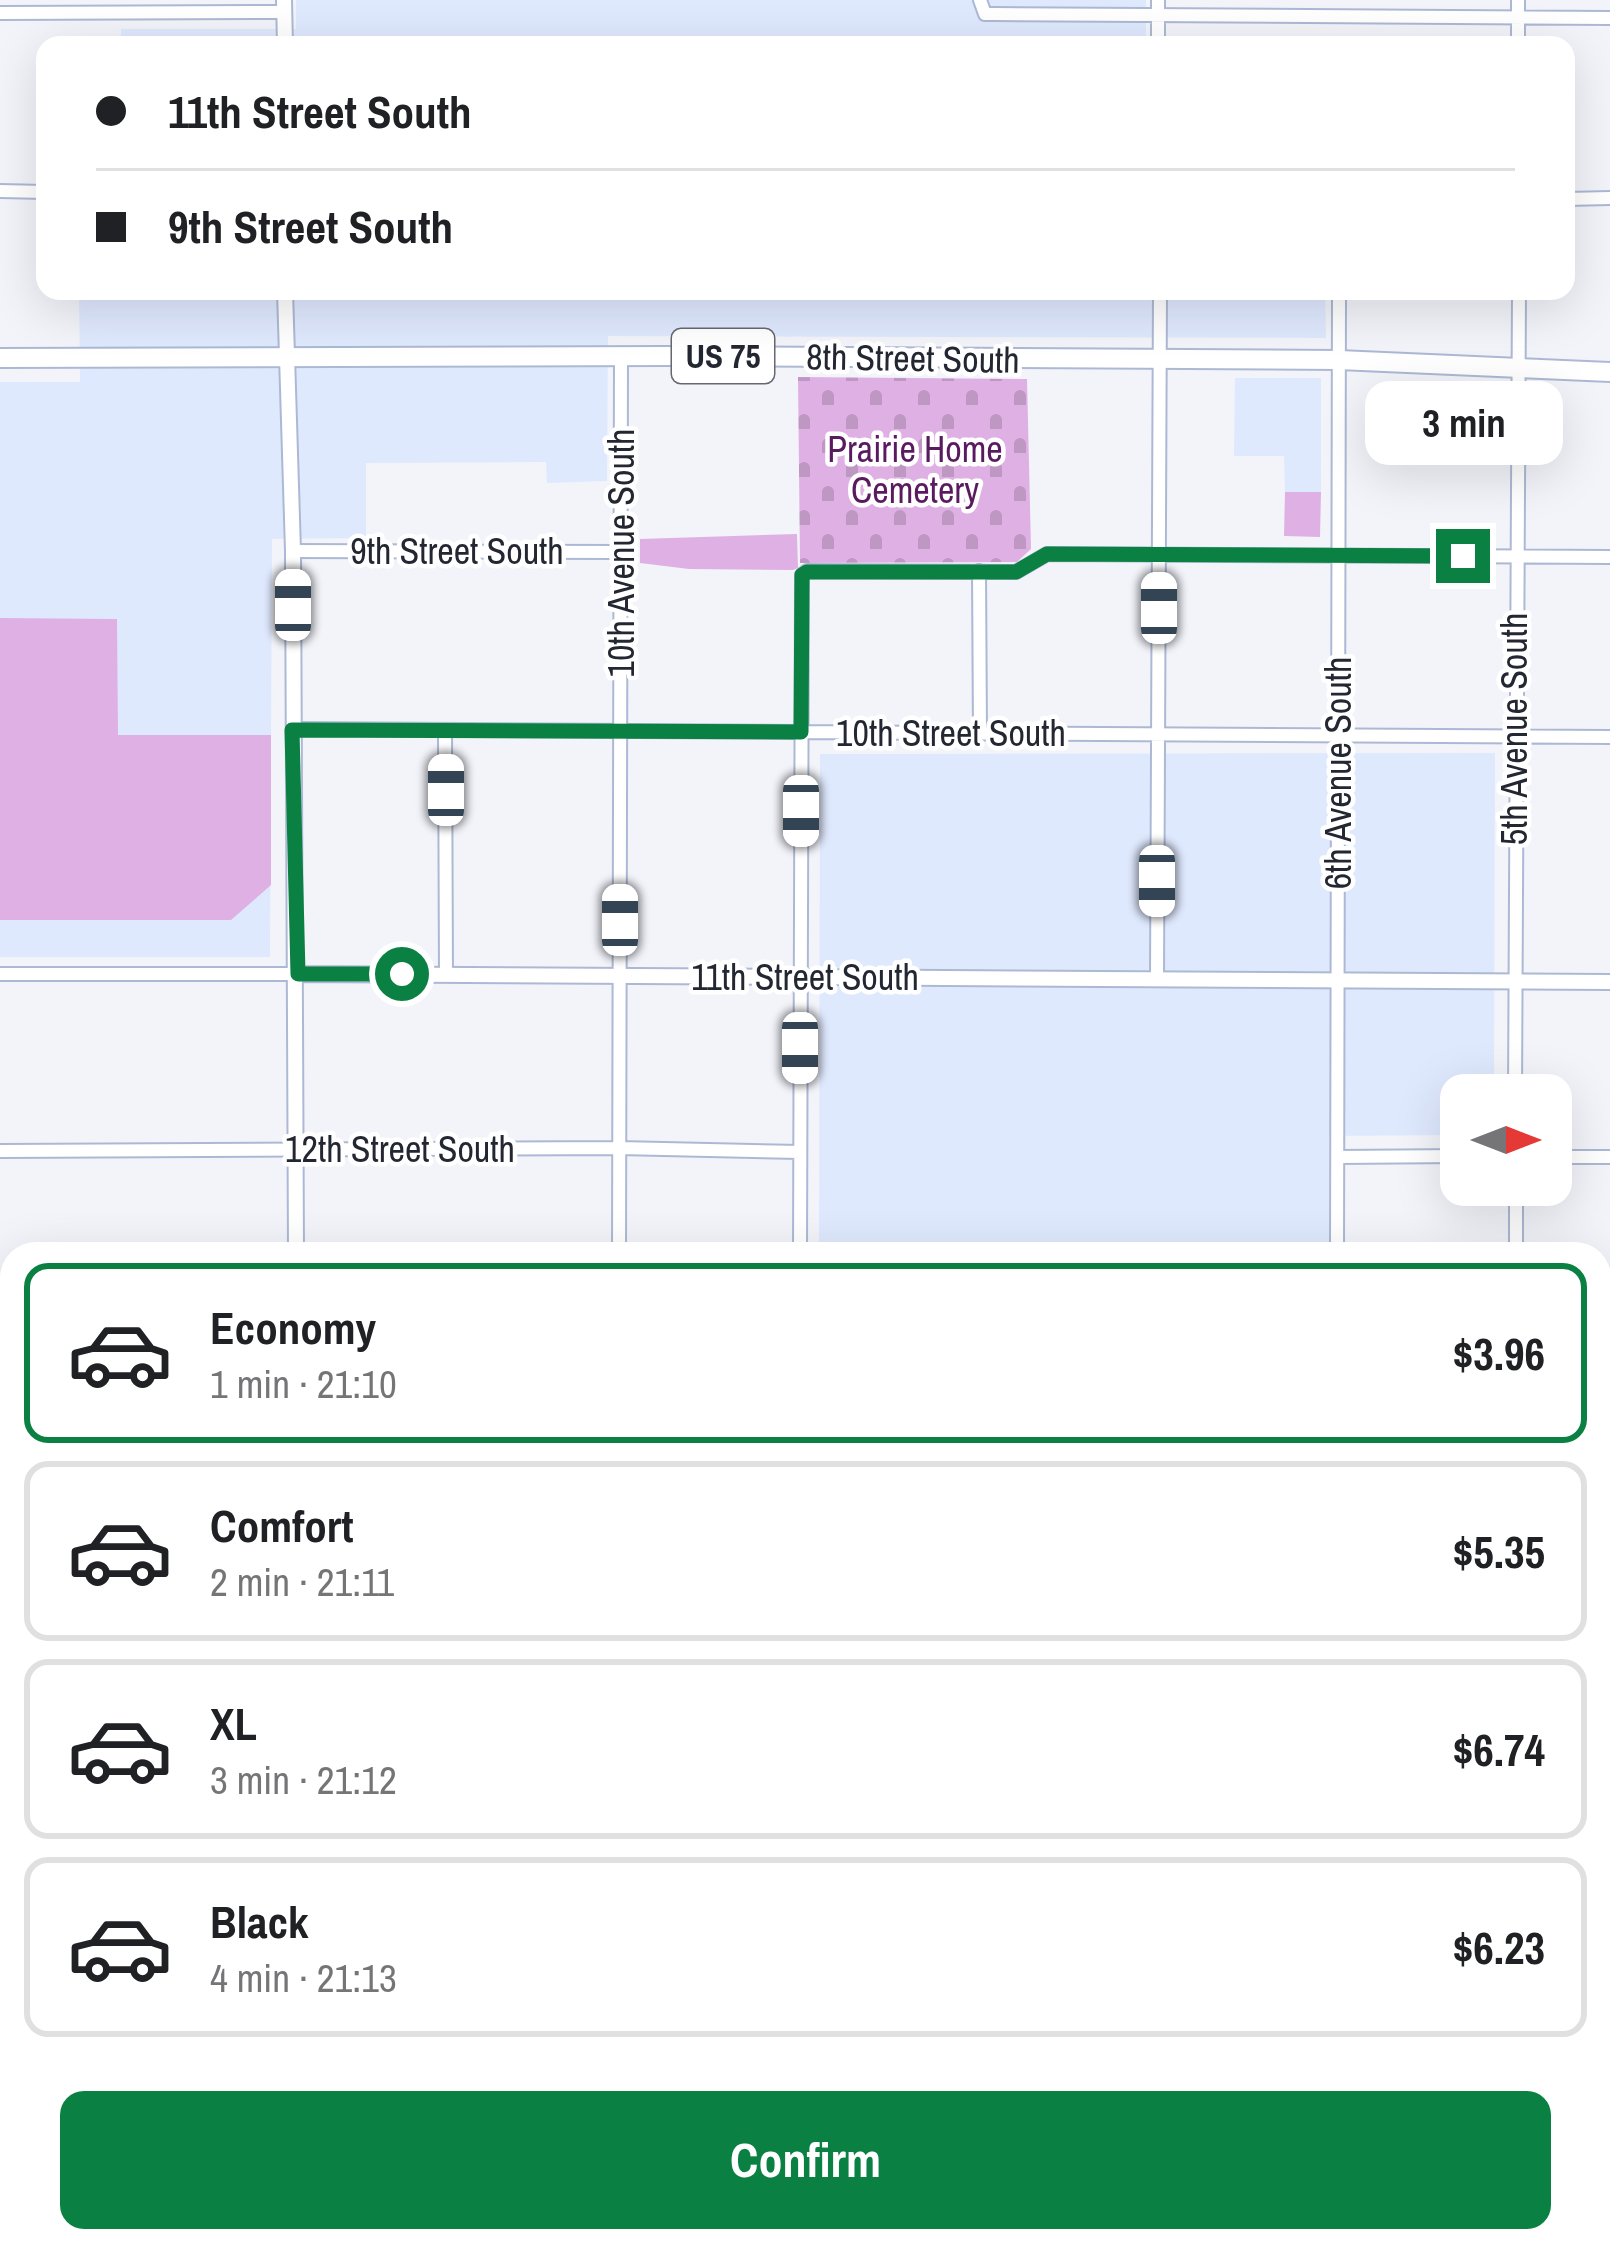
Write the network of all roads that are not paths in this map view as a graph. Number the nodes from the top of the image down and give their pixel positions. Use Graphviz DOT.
graph roads {
  1 [pos="1518,0"];
  2 [pos="284,6"];
  3 [pos="982,7"];
  4 [pos="1158,8"];
  5 [pos="0,13"];
  6 [pos="1518,17"];
  7 [pos="1610,18"];
  8 [pos="285,36"];
  9 [pos="1518,36"];
  10 [pos="0,191"];
  11 [pos="36,192"];
  12 [pos="1610,198"];
  13 [pos="1575,199"];
  14 [pos="285,300"];
  15 [pos="1160,300"];
  16 [pos="1339,300"];
  17 [pos="1519,300"];
  18 [pos="621,356"];
  19 [pos="0,358"];
  20 [pos="286,358"];
  21 [pos="1161,359"];
  22 [pos="1339,361"];
  23 [pos="1518,366"];
  24 [pos="1610,372"];
  25 [pos="293,551"];
  26 [pos="621,552"];
  27 [pos="1159,552"];
  28 [pos="1338,556"];
  29 [pos="1514,556"];
  30 [pos="1610,557"];
  31 [pos="979,572"];
  32 [pos="292,730"];
  33 [pos="446,730"];
  34 [pos="620,731"];
  35 [pos="801,732"];
  36 [pos="980,734"];
  37 [pos="1158,734"];
  38 [pos="1338,736"];
  39 [pos="1514,736"];
  40 [pos="1610,737"];
  41 [pos="0,974"];
  42 [pos="298,974"];
  43 [pos="446,974"];
  44 [pos="620,975"];
  45 [pos="800,977"];
  46 [pos="1157,979"];
  47 [pos="1513,981"];
  48 [pos="1610,982"];
  49 [pos="1338,983"];
  50 [pos="1515,1074"];
  51 [pos="619,1148"];
  52 [pos="296,1150"];
  53 [pos="0,1151"];
  54 [pos="800,1151"];
  55 [pos="1338,1156"];
  56 [pos="1440,1156"];
  57 [pos="1572,1156"];
  58 [pos="1610,1156"];
  59 [pos="1516,1206"];
  60 [pos="296,1242"];
  61 [pos="619,1242"];
  62 [pos="800,1242"];
  63 [pos="1337,1242"];
  64 [pos="1516,1242"];
  1 -- 6 [label="street"];
  2 -- 5 [label="street"];
  2 -- 8 [label="street"];
  3 -- 4 [label="street"];
  4 -- 6 [label="street"];
  6 -- 7 [label="street"];
  6 -- 9 [label="street"];
  10 -- 11 [label="street"];
  12 -- 13 [label="street"];
  14 -- 20 [label="street"];
  15 -- 21 [label="street"];
  16 -- 22 [label="street, 6th Avenue South"];
  17 -- 23 [label="street, 5th Avenue South"];
  18 -- 20 [label="main road, 8th Street South / US 75"];
  18 -- 21 [label="main road, 8th Street South / US 75"];
  18 -- 26 [label="street, 10th Avenue South"];
  19 -- 20 [label="main road, 8th Street South / US 75"];
  20 -- 25 [label="street"];
  21 -- 22 [label="main road, 8th Street South / US 75"];
  21 -- 27 [label="street"];
  22 -- 23 [label="main road, 8th Street South / US 75"];
  22 -- 28 [label="street, 6th Avenue South"];
  23 -- 24 [label="main road, 8th Street South / US 75"];
  23 -- 29 [label="street, 5th Avenue South"];
  25 -- 26 [label="street, 9th Street South"];
  25 -- 32 [label="street"];
  26 -- 34 [label="street, 10th Avenue South"];
  27 -- 28 [label="street"];
  27 -- 31 [label="street"];
  27 -- 37 [label="street"];
  28 -- 29 [label="street"];
  28 -- 38 [label="street, 6th Avenue South"];
  29 -- 30 [label="street"];
  29 -- 39 [label="street, 5th Avenue South"];
  31 -- 35 [label="street"];
  31 -- 36 [label="street"];
  32 -- 33 [label="street, 10th Street South"];
  32 -- 42 [label="street"];
  33 -- 34 [label="street, 10th Street South"];
  33 -- 43 [label="street"];
  34 -- 35 [label="street, 10th Street South"];
  34 -- 44 [label="street, 10th Avenue South"];
  35 -- 36 [label="street, 10th Street South"];
  35 -- 45 [label="street"];
  36 -- 37 [label="street, 10th Street South"];
  37 -- 38 [label="street, 10th Street South"];
  37 -- 46 [label="street"];
  38 -- 39 [label="street, 10th Street South"];
  38 -- 49 [label="street, 6th Avenue South"];
  39 -- 40 [label="street, 10th Street South"];
  39 -- 47 [label="street, 5th Avenue South"];
  41 -- 42 [label="street, 11th Street South"];
  42 -- 43 [label="street, 11th Street South"];
  42 -- 52 [label="street"];
  43 -- 44 [label="street, 11th Street South"];
  44 -- 45 [label="street, 11th Street South"];
  44 -- 51 [label="street, 10th Avenue South"];
  45 -- 46 [label="street, 11th Street South"];
  45 -- 54 [label="street"];
  46 -- 49 [label="street, 11th Street South"];
  47 -- 48 [label="street, 11th Street South"];
  47 -- 49 [label="street, 11th Street South"];
  47 -- 50 [label="street, 5th Avenue South"];
  49 -- 55 [label="street, 6th Avenue South"];
  51 -- 52 [label="street, 12th Street South"];
  51 -- 54 [label="street, 12th Street South"];
  51 -- 61 [label="street, 10th Avenue South"];
  52 -- 53 [label="street, 12th Street South"];
  52 -- 60 [label="street"];
  54 -- 62 [label="street"];
  55 -- 56 [label="street"];
  55 -- 63 [label="street, 6th Avenue South"];
  57 -- 58 [label="street"];
  59 -- 64 [label="street"];
}
